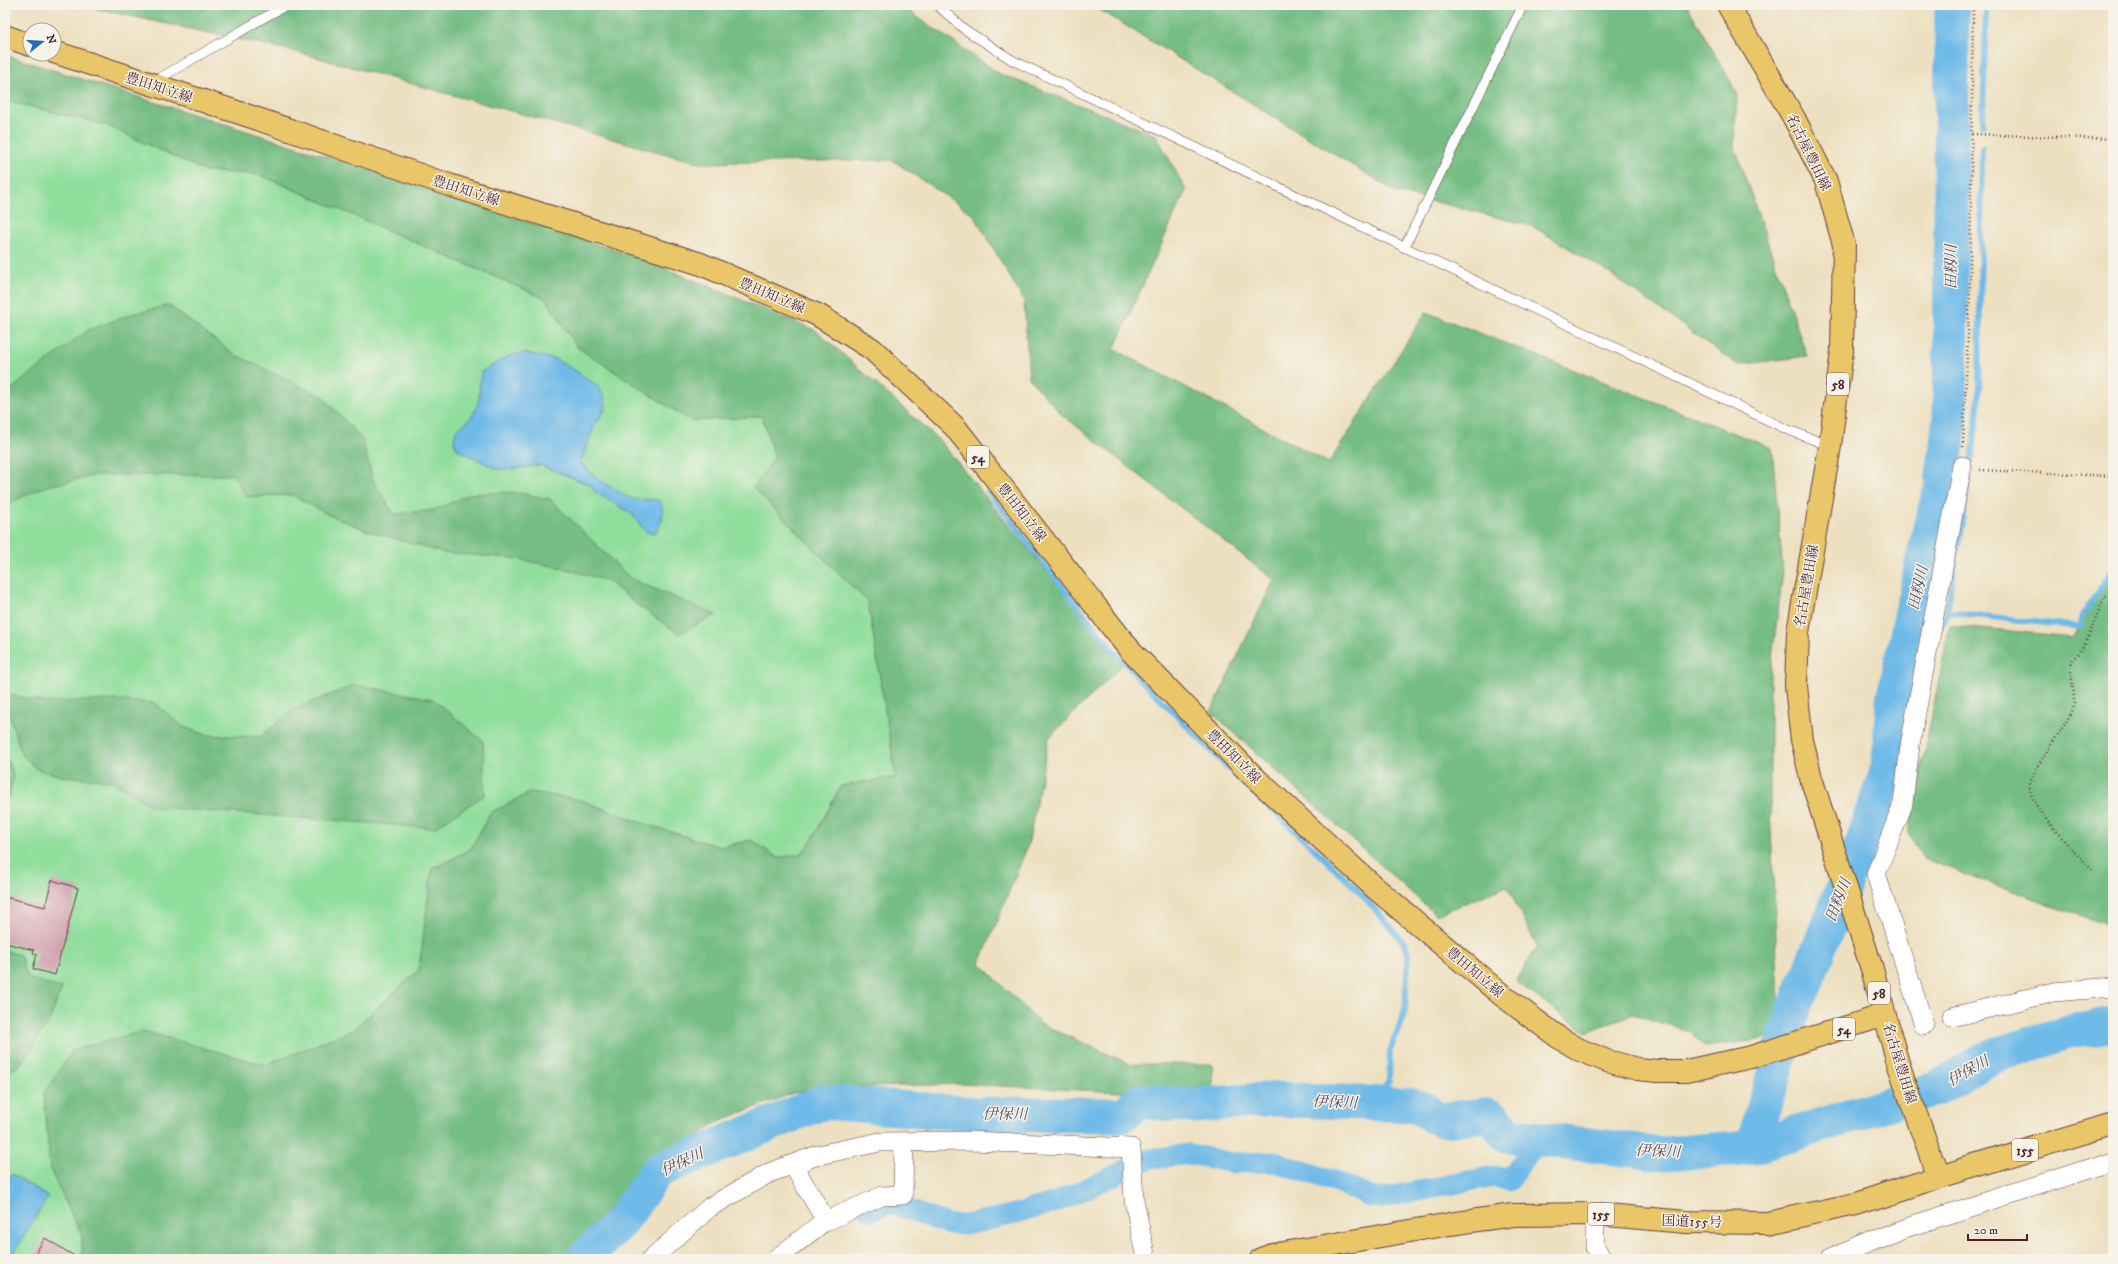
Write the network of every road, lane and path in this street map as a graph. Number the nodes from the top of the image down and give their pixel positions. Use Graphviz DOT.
graph roads {
  1 [pos="286,5"];
  2 [pos="937,5"];
  3 [pos="1523,5"];
  4 [pos="1728,5"];
  5 [pos="1973,5"];
  6 [pos="5,36"];
  7 [pos="22,42"];
  8 [pos="62,55"];
  9 [pos="150,84"];
  10 [pos="1972,134"];
  11 [pos="2113,140"];
  12 [pos="1404,248"];
  13 [pos="1830,446"];
  14 [pos="1962,466"];
  15 [pos="2113,476"];
  16 [pos="2113,587"];
  17 [pos="2092,870"];
  18 [pos="2113,987"];
  19 [pos="1885,1015"];
  20 [pos="1952,1017"];
  21 [pos="1924,1024"];
  22 [pos="2113,1124"];
  23 [pos="904,1142"];
  24 [pos="2113,1161"];
  25 [pos="793,1165"];
  26 [pos="1938,1177"];
  27 [pos="1595,1214"];
  28 [pos="826,1221"];
  29 [pos="651,1259"];
  30 [pos="776,1259"];
  31 [pos="1146,1259"];
  32 [pos="1261,1259"];
  33 [pos="1602,1259"];
  34 [pos="1829,1259"];
  1 -- 9 [label="lane"];
  2 -- 12 [label="lane"];
  3 -- 12 [label="lane"];
  4 -- 13 [label="main road, 名古屋豊田線 / 58"];
  5 -- 10 [label="path"];
  6 -- 7 [label="main road"];
  8 -- 9 [label="main road, 豊田知立線 / 54"];
  9 -- 19 [label="main road, 豊田知立線 / 54"];
  10 -- 11 [label="path"];
  10 -- 14 [label="path"];
  12 -- 13 [label="lane"];
  13 -- 19 [label="main road, 名古屋豊田線 / 58"];
  14 -- 15 [label="path"];
  14 -- 21 [label="street"];
  16 -- 17 [label="path"];
  18 -- 20 [label="street"];
  19 -- 26 [label="main road, 名古屋豊田線 / 58"];
  22 -- 26 [label="main road, 国道155号 / 155"];
  23 -- 25 [label="street"];
  23 -- 28 [label="street"];
  23 -- 31 [label="street"];
  24 -- 34 [label="street"];
  25 -- 28 [label="street"];
  25 -- 29 [label="street"];
  26 -- 27 [label="main road, 国道155号 / 155"];
  27 -- 32 [label="main road, 国道155号 / 155"];
  27 -- 33 [label="street"];
  28 -- 30 [label="street"];
}
